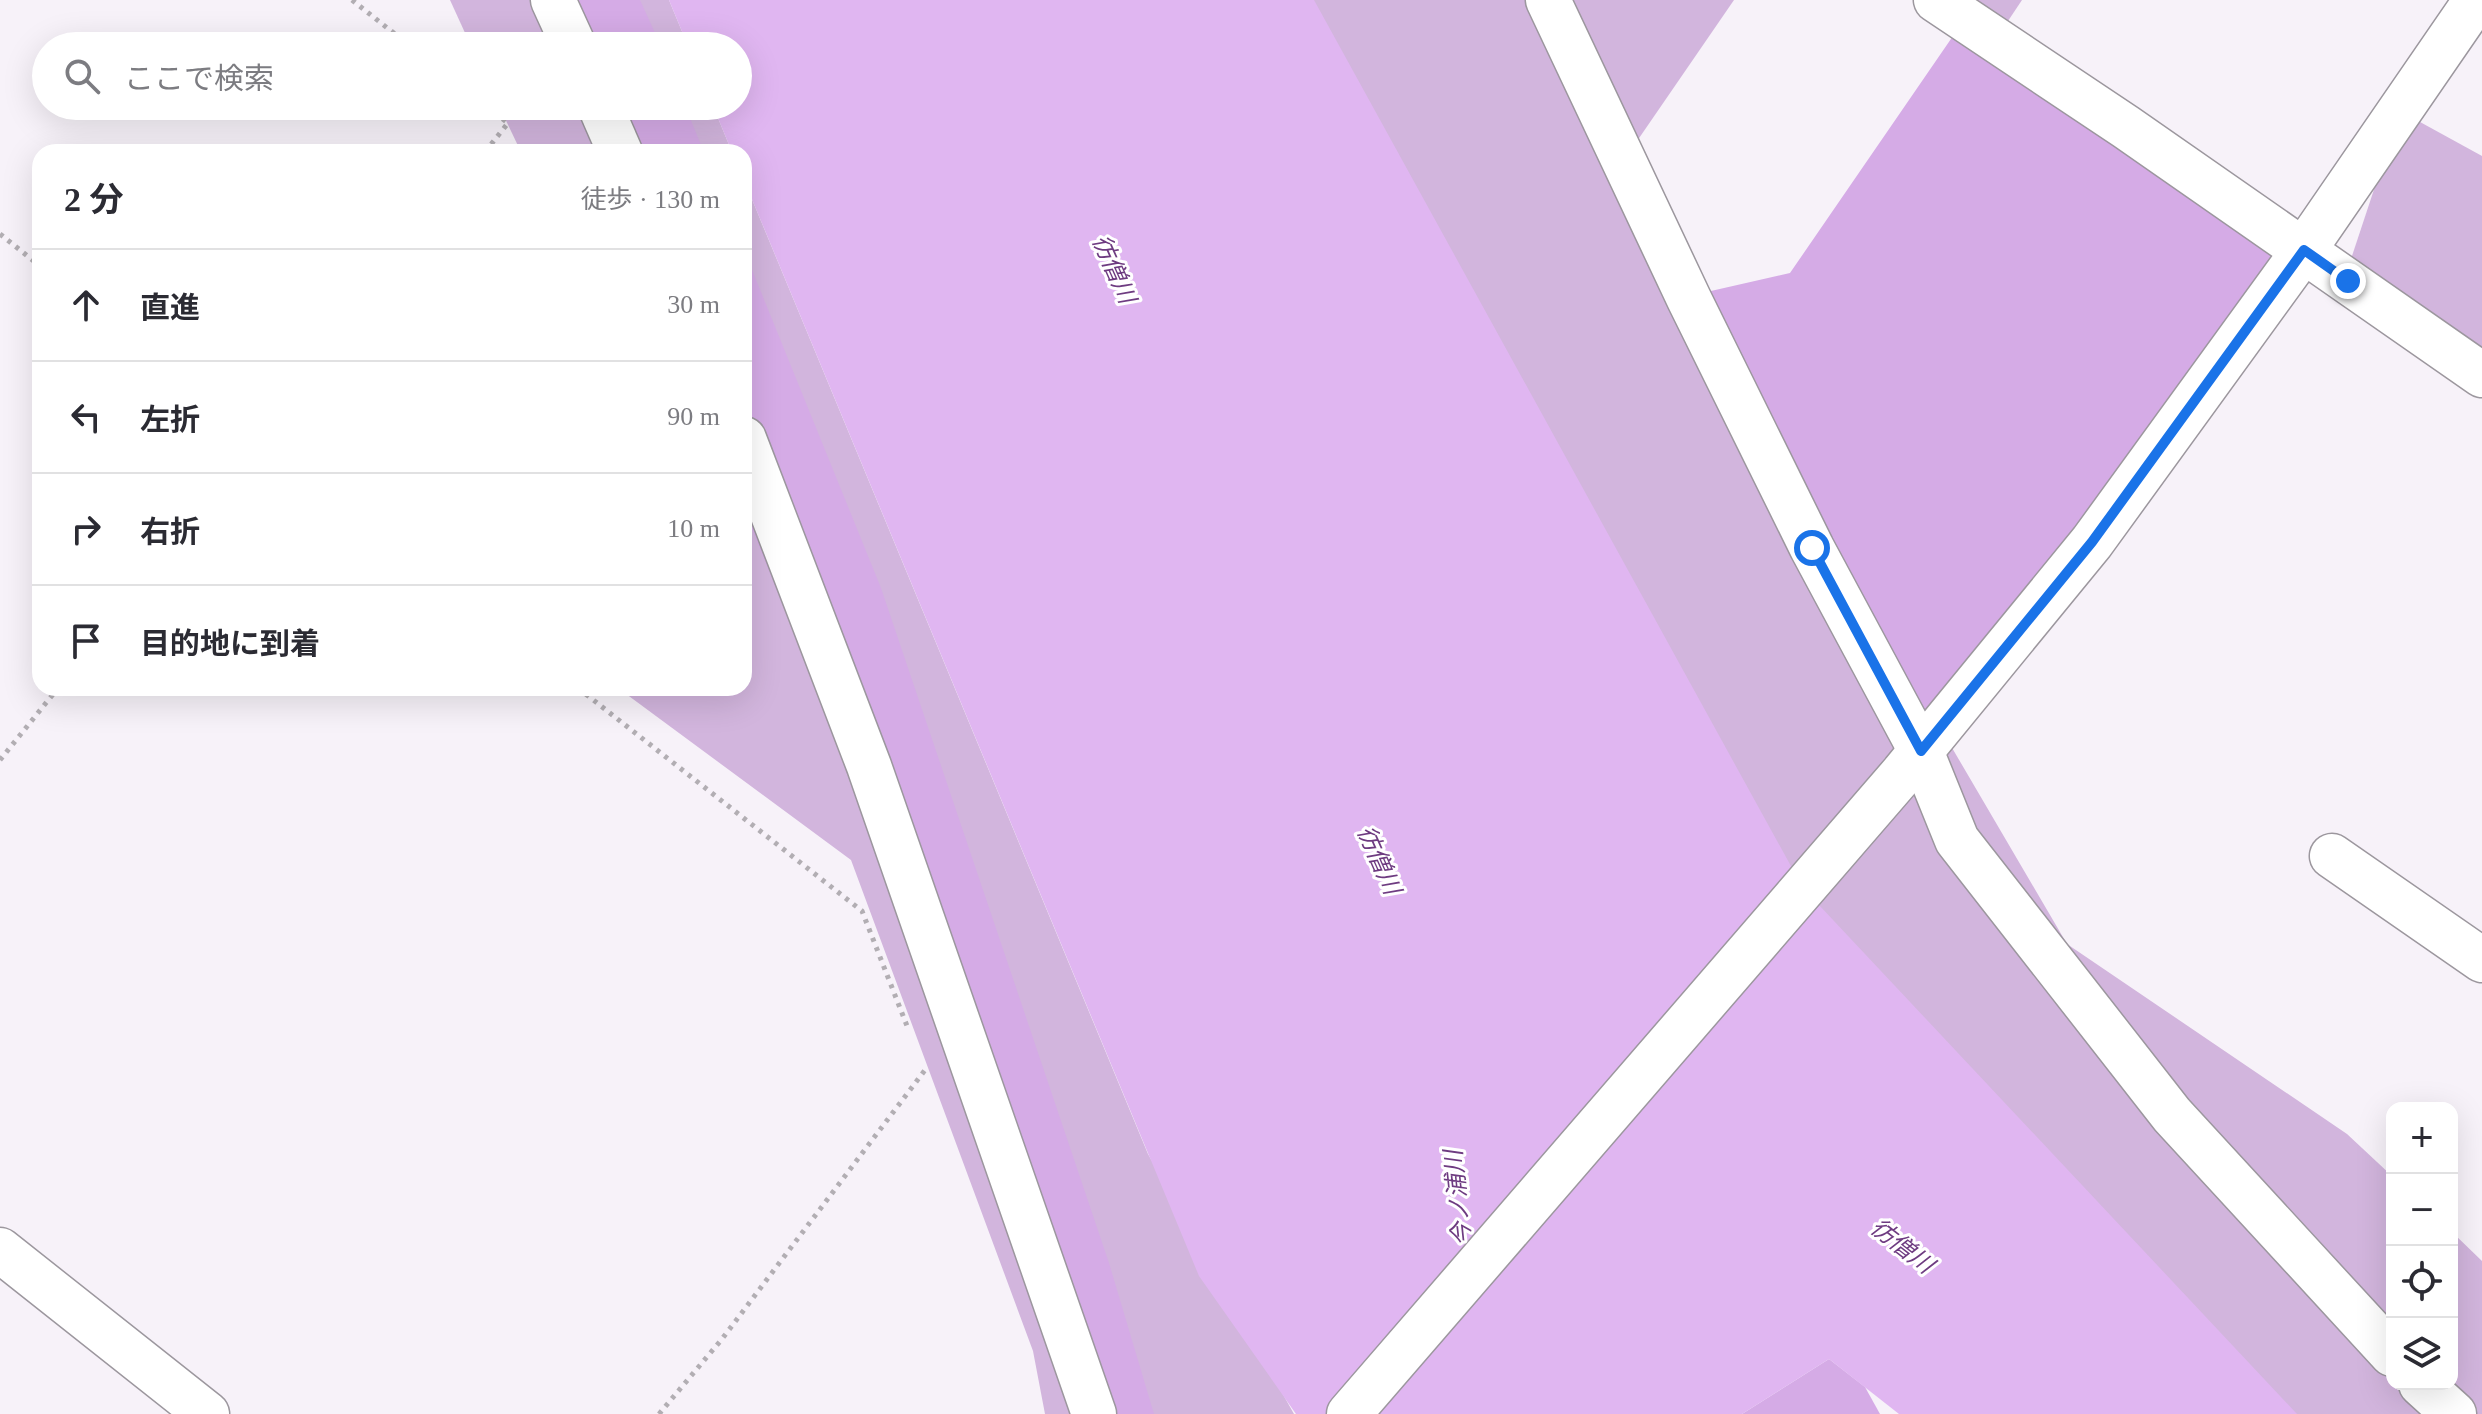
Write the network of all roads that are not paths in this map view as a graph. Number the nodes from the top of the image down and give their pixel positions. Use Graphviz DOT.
graph roads {
  1 [pos="553,0"];
  2 [pos="1548,0"];
  3 [pos="1936,0"];
  4 [pos="2476,0"];
  5 [pos="568,32"];
  6 [pos="606,120"];
  7 [pos="617,144"];
  8 [pos="2304,250"];
  9 [pos="2482,375"];
  10 [pos="752,460"];
  11 [pos="1912,762"];
  12 [pos="2332,856"];
  13 [pos="2482,960"];
  14 [pos="0,1250"];
  15 [pos="2386,1347"];
  16 [pos="2428,1390"];
  17 [pos="207,1414"];
  18 [pos="1094,1414"];
  19 [pos="1349,1414"];
  20 [pos="2454,1414"];
  1 -- 5 [label="street"];
  2 -- 11 [label="street"];
  3 -- 8 [label="street"];
  4 -- 8 [label="street"];
  6 -- 7 [label="street"];
  8 -- 9 [label="street"];
  8 -- 11 [label="street"];
  10 -- 18 [label="street"];
  11 -- 15 [label="street"];
  11 -- 19 [label="street"];
  12 -- 13 [label="street"];
  14 -- 17 [label="street"];
  16 -- 20 [label="street"];
}
